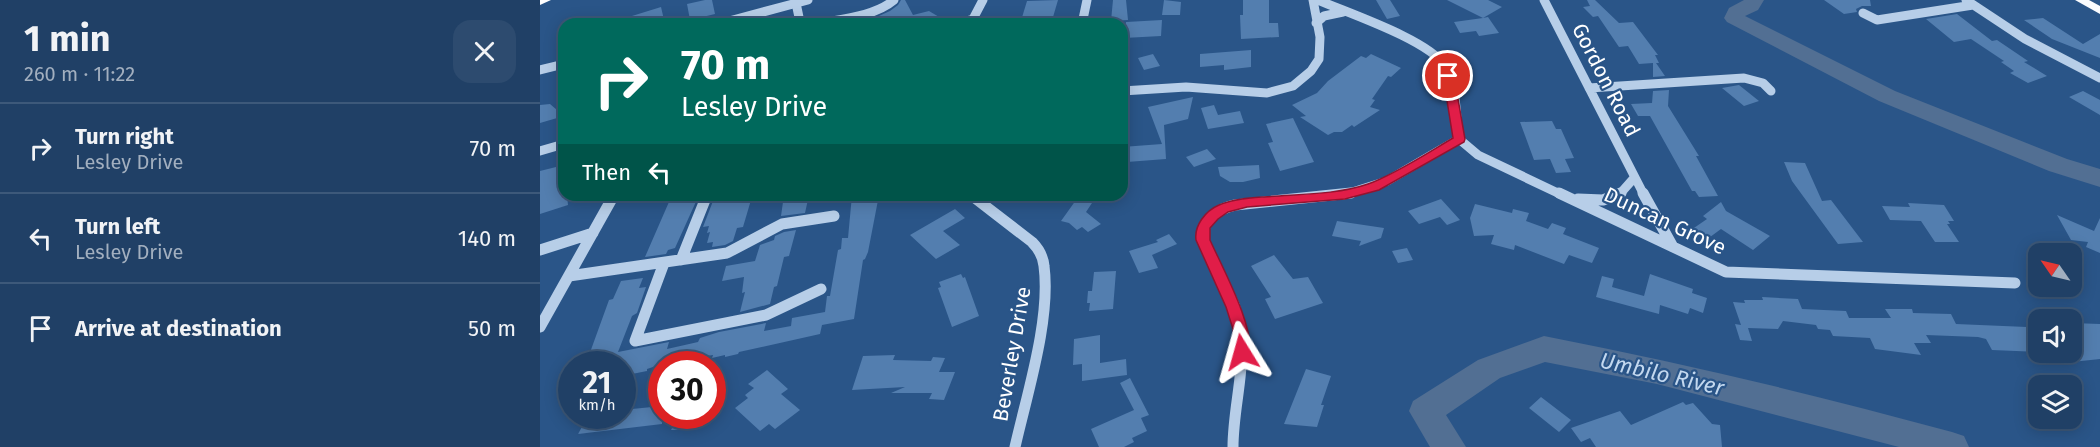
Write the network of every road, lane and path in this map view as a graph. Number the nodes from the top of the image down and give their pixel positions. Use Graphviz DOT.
graph roads {
  1 [pos="808,0"];
  2 [pos="894,0"];
  3 [pos="983,0"];
  4 [pos="1087,0"];
  5 [pos="1313,0"];
  6 [pos="1318,0"];
  7 [pos="1544,0"];
  8 [pos="2081,0"];
  9 [pos="1969,2"];
  10 [pos="796,3"];
  11 [pos="2100,11"];
  12 [pos="1345,12"];
  13 [pos="1863,13"];
  14 [pos="740,18"];
  15 [pos="799,18"];
  16 [pos="842,18"];
  17 [pos="974,18"];
  18 [pos="1083,18"];
  19 [pos="1316,23"];
  20 [pos="558,66"];
  21 [pos="540,70"];
  22 [pos="2100,78"];
  23 [pos="1589,88"];
  24 [pos="1128,91"];
  25 [pos="1771,91"];
  26 [pos="1459,139"];
  27 [pos="558,146"];
  28 [pos="540,151"];
  29 [pos="1634,178"];
  30 [pos="1566,197"];
  31 [pos="611,201"];
  32 [pos="705,201"];
  33 [pos="979,201"];
  34 [pos="834,216"];
  35 [pos="593,233"];
  36 [pos="1673,248"];
  37 [pos="540,250"];
  38 [pos="681,260"];
  39 [pos="664,263"];
  40 [pos="569,276"];
  41 [pos="2015,283"];
  42 [pos="821,290"];
  43 [pos="540,327"];
  44 [pos="1015,447"];
  45 [pos="1233,447"];
  1 -- 10 [label="street"];
  2 -- 16 [label="street"];
  3 -- 17 [label="street"];
  4 -- 18 [label="street"];
  5 -- 19 [label="street"];
  6 -- 12 [label="street"];
  7 -- 23 [label="street, Gordon Road"];
  8 -- 11 [label="main road"];
  9 -- 13 [label="street"];
  9 -- 22 [label="street"];
  10 -- 14 [label="street"];
  10 -- 15 [label="street"];
  12 -- 19 [label="street"];
  12 -- 26 [label="street"];
  19 -- 24 [label="street"];
  20 -- 21 [label="street"];
  23 -- 25 [label="street"];
  23 -- 29 [label="street, Gordon Road"];
  26 -- 30 [label="street, Duncan Grove"];
  26 -- 45 [label="street"];
  27 -- 28 [label="street"];
  29 -- 30 [label="street"];
  29 -- 36 [label="street, Gordon Road"];
  30 -- 36 [label="street, Duncan Grove"];
  31 -- 35 [label="street"];
  32 -- 38 [label="street"];
  33 -- 44 [label="street, Beverley Drive"];
  34 -- 38 [label="street"];
  35 -- 37 [label="street"];
  35 -- 40 [label="street"];
  36 -- 41 [label="street, Duncan Grove"];
  38 -- 39 [label="street"];
  39 -- 40 [label="street"];
  39 -- 42 [label="street"];
  40 -- 43 [label="street"];
}
